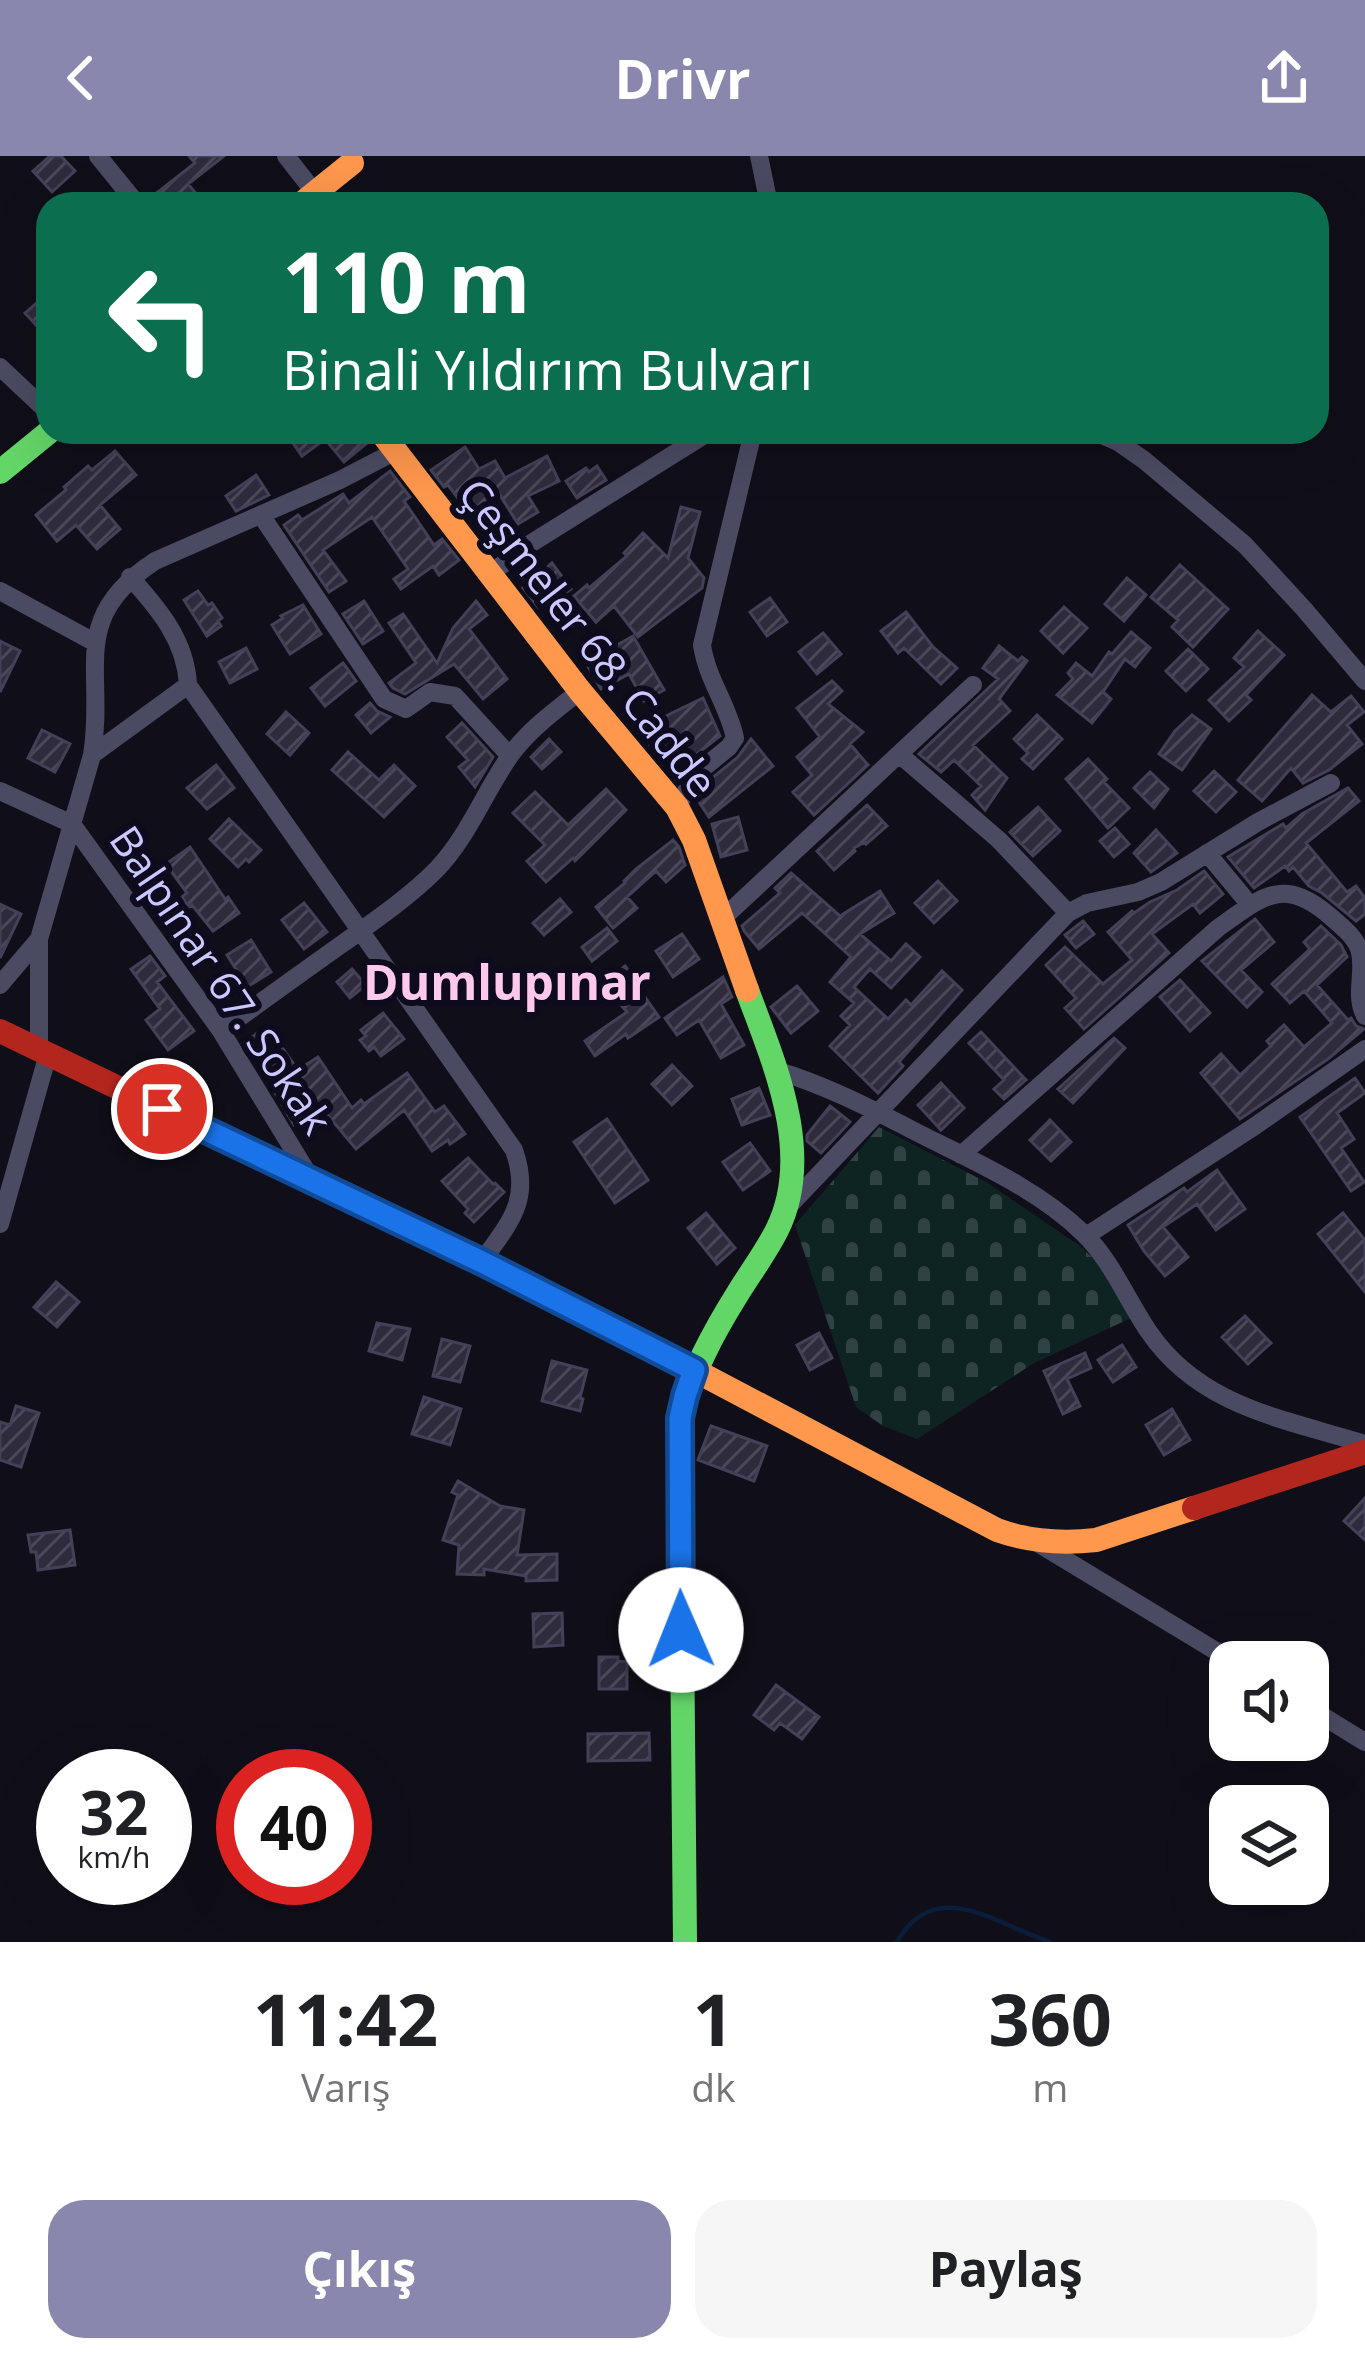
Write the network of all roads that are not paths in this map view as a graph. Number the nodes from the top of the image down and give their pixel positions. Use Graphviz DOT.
graph roads {
  1 [pos="98,156"];
  2 [pos="286,156"];
  3 [pos="759,156"];
  4 [pos="352,164"];
  5 [pos="127,192"];
  6 [pos="305,192"];
  7 [pos="316,192"];
  8 [pos="766,192"];
  9 [pos="0,367"];
  10 [pos="36,401"];
  11 [pos="36,443"];
  12 [pos="385,444"];
  13 [pos="390,444"];
  14 [pos="690,444"];
  15 [pos="750,444"];
  16 [pos="1121,444"];
  17 [pos="0,472"];
  18 [pos="261,515"];
  19 [pos="489,575"];
  20 [pos="130,578"];
  21 [pos="0,592"];
  22 [pos="94,642"];
  23 [pos="1365,680"];
  24 [pos="973,685"];
  25 [pos="188,686"];
  26 [pos="580,691"];
  27 [pos="92,754"];
  28 [pos="899,754"];
  29 [pos="510,756"];
  30 [pos="1331,783"];
  31 [pos="0,791"];
  32 [pos="677,807"];
  33 [pos="72,824"];
  34 [pos="1207,853"];
  35 [pos="1250,905"];
  36 [pos="1068,913"];
  37 [pos="722,920"];
  38 [pos="360,932"];
  39 [pos="39,939"];
  40 [pos="0,985"];
  41 [pos="1365,1016"];
  42 [pos="0,1030"];
  43 [pos="221,1031"];
  44 [pos="1365,1049"];
  45 [pos="44,1052"];
  46 [pos="775,1070"];
  47 [pos="878,1113"];
  48 [pos="961,1155"];
  49 [pos="314,1183"];
  50 [pos="786,1209"];
  51 [pos="2,1214"];
  52 [pos="1086,1236"];
  53 [pos="482,1262"];
  54 [pos="694,1370"];
  55 [pos="1365,1448"];
  56 [pos="1036,1542"];
  57 [pos="1209,1647"];
  58 [pos="1329,1720"];
  59 [pos="1365,1742"];
  60 [pos="685,1942"];
  1 -- 5 [label="street"];
  2 -- 6 [label="street"];
  3 -- 8 [label="street"];
  4 -- 7 [label="street"];
  9 -- 10 [label="street"];
  11 -- 17 [label="street"];
  12 -- 18 [label="street"];
  13 -- 19 [label="street, Çeşmeler 68. Cadde"];
  14 -- 19 [label="street"];
  15 -- 32 [label="street"];
  16 -- 23 [label="street"];
  18 -- 20 [label="street"];
  18 -- 29 [label="street"];
  19 -- 26 [label="street, Çeşmeler 68. Cadde"];
  20 -- 22 [label="street"];
  20 -- 25 [label="street"];
  21 -- 22 [label="street"];
  22 -- 27 [label="street"];
  24 -- 28 [label="street"];
  25 -- 27 [label="street"];
  25 -- 38 [label="street"];
  26 -- 29 [label="street"];
  26 -- 32 [label="street, Çeşmeler 68. Cadde"];
  27 -- 33 [label="street"];
  28 -- 36 [label="street"];
  28 -- 37 [label="street"];
  29 -- 38 [label="street"];
  30 -- 34 [label="street"];
  31 -- 33 [label="street, Balpınar 67. Sokak"];
  32 -- 37 [label="street, Çeşmeler 68. Cadde"];
  33 -- 39 [label="street"];
  33 -- 43 [label="street, Balpınar 67. Sokak"];
  34 -- 35 [label="street"];
  34 -- 36 [label="street"];
  35 -- 41 [label="street"];
  35 -- 48 [label="street"];
  36 -- 47 [label="street"];
  37 -- 46 [label="street, Çeşmeler 68. Cadde"];
  38 -- 43 [label="street"];
  38 -- 53 [label="street"];
  39 -- 40 [label="street"];
  39 -- 45 [label="street"];
  42 -- 45 [label="street"];
  43 -- 49 [label="street, Balpınar 67. Sokak"];
  44 -- 52 [label="street"];
  45 -- 49 [label="street"];
  45 -- 51 [label="street"];
  46 -- 47 [label="street"];
  46 -- 50 [label="street, Çeşmeler 68. Cadde"];
  47 -- 48 [label="street"];
  47 -- 50 [label="street"];
  48 -- 52 [label="street"];
  49 -- 53 [label="street"];
  50 -- 54 [label="street, Çeşmeler 68. Cadde"];
  52 -- 55 [label="street"];
  53 -- 54 [label="street"];
  54 -- 56 [label="street"];
  54 -- 60 [label="street, Çeşmeler 68. Cadde"];
  55 -- 56 [label="street"];
  56 -- 57 [label="street"];
  58 -- 59 [label="street"];
}
